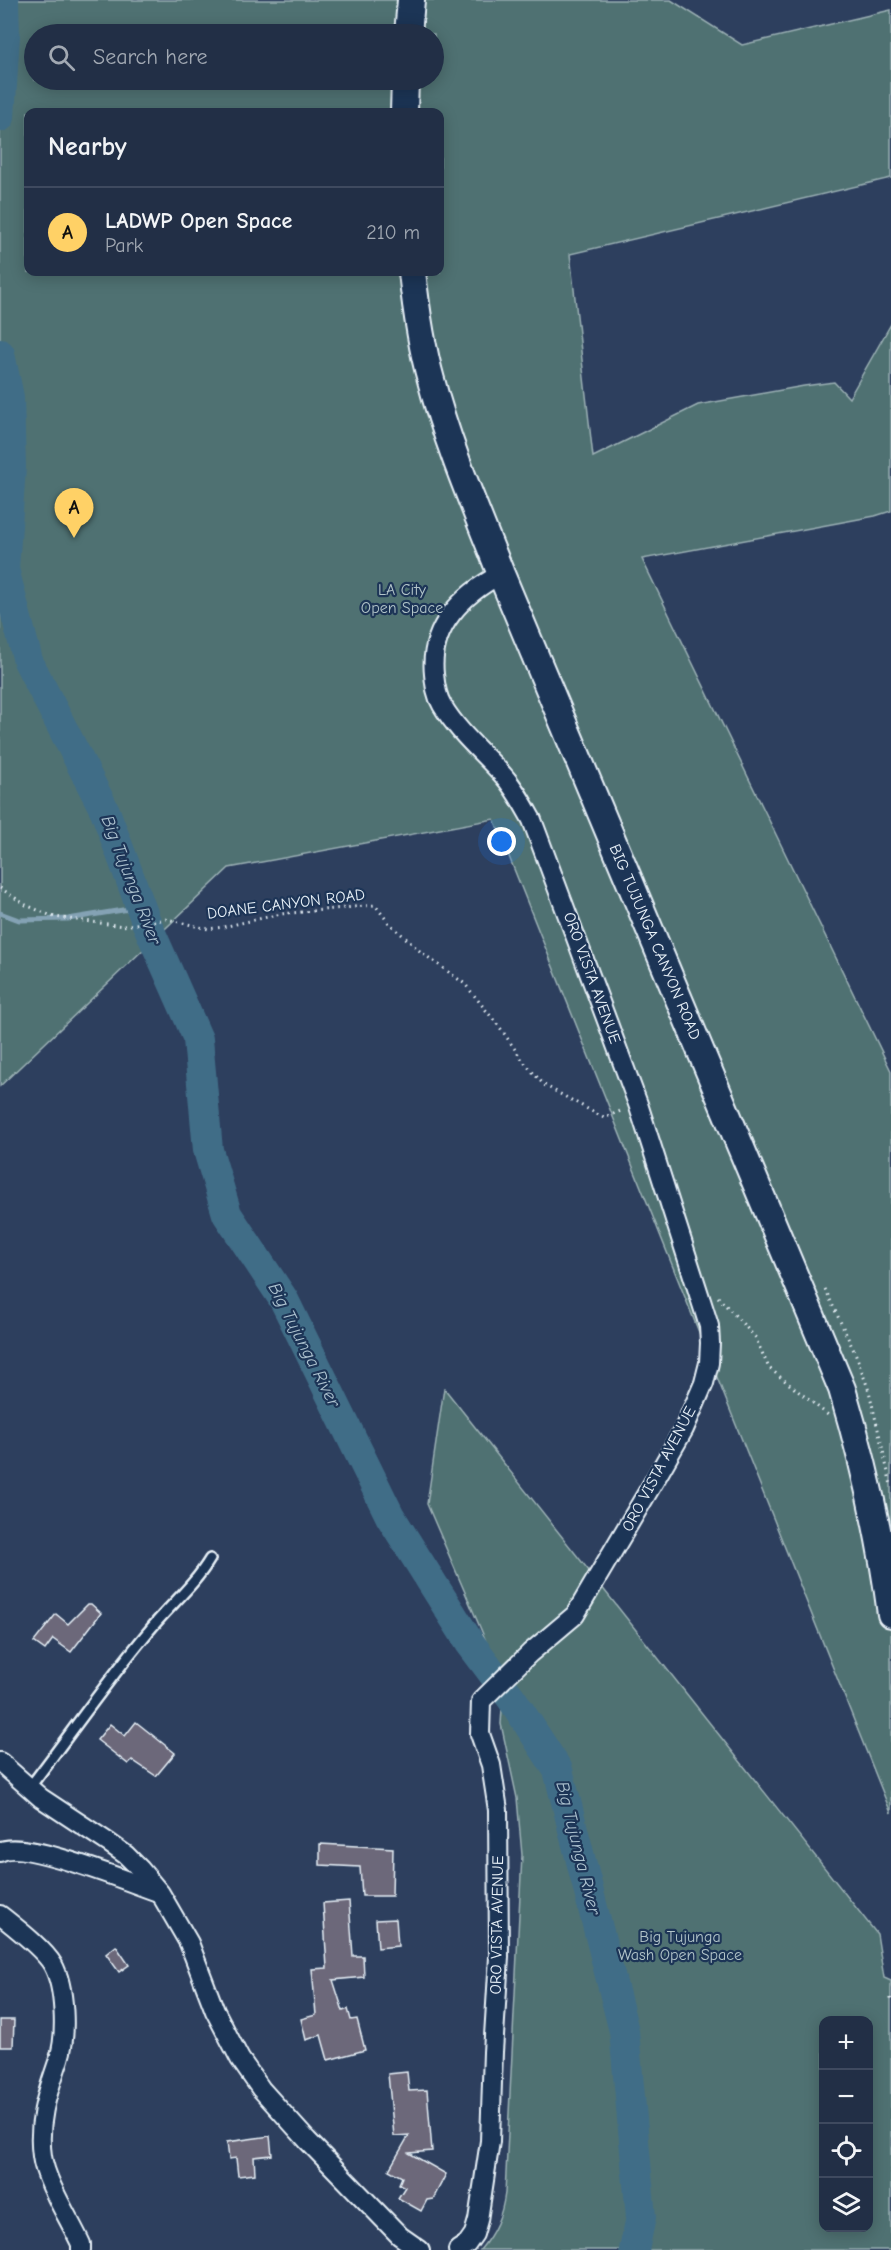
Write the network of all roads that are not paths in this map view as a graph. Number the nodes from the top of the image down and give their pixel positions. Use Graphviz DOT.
graph roads {
  1 [pos="411,0"];
  2 [pos="409,24"];
  3 [pos="405,90"];
  4 [pos="404,108"];
  5 [pos="412,276"];
  6 [pos="501,574"];
  7 [pos="210,1559"];
  8 [pos="891,1614"];
  9 [pos="0,1762"];
  10 [pos="29,1788"];
  11 [pos="0,1852"];
  12 [pos="160,1893"];
  13 [pos="0,1915"];
  14 [pos="81,2250"];
  15 [pos="420,2250"];
  16 [pos="458,2250"];
  1 -- 2 [label="street"];
  3 -- 4 [label="street"];
  5 -- 6 [label="street, BIG TUJUNGA CANYON ROAD"];
  6 -- 8 [label="street, BIG TUJUNGA CANYON ROAD"];
  6 -- 16 [label="street, ORO VISTA AVENUE"];
  7 -- 10 [label="lane"];
  9 -- 10 [label="street"];
  10 -- 12 [label="street"];
  11 -- 12 [label="street"];
  12 -- 15 [label="street"];
  13 -- 14 [label="street"];
}
